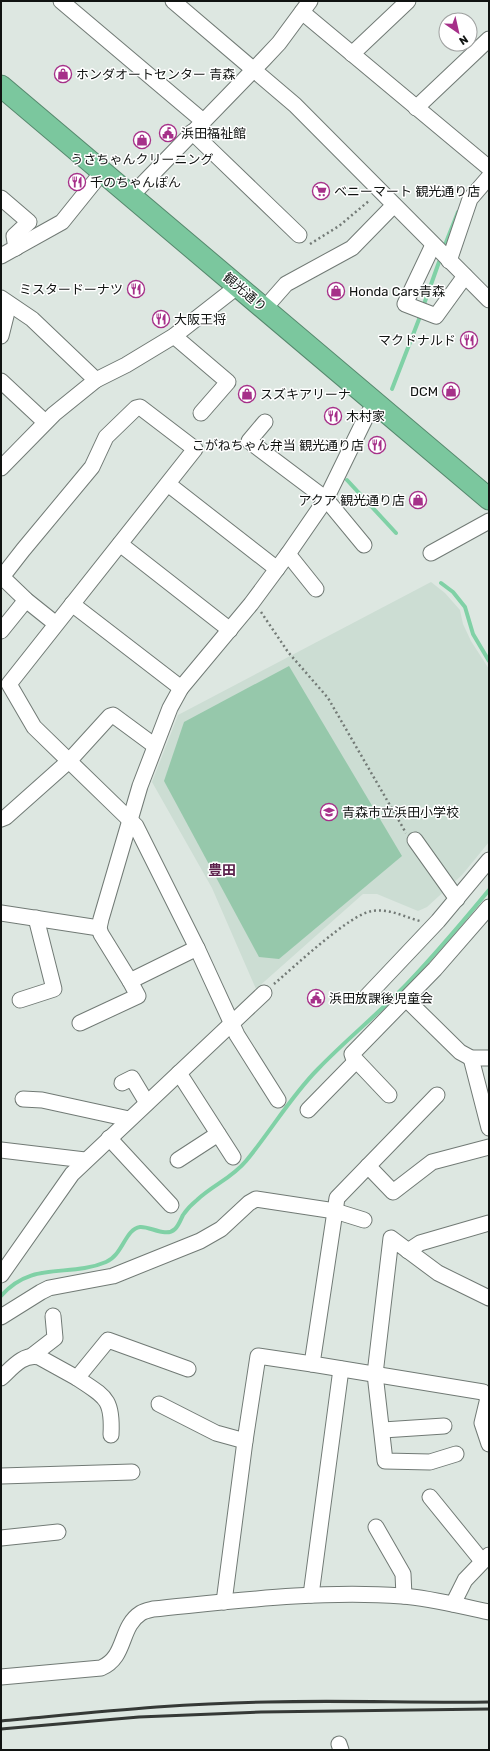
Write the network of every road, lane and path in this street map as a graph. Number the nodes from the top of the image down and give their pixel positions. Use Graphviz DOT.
graph roads {
  1 [pos="61,1"];
  2 [pos="173,1"];
  3 [pos="408,1"];
  4 [pos="306,6"];
  5 [pos="489,39"];
  6 [pos="352,54"];
  7 [pos="254,70"];
  8 [pos="3,93"];
  9 [pos="416,108"];
  10 [pos="203,121"];
  11 [pos="192,132"];
  12 [pos="486,160"];
  13 [pos="103,171"];
  14 [pos="489,177"];
  15 [pos="380,192"];
  16 [pos="132,195"];
  17 [pos="1,198"];
  18 [pos="394,205"];
  19 [pos="299,235"];
  20 [pos="433,245"];
  21 [pos="16,248"];
  22 [pos="1,256"];
  23 [pos="449,261"];
  24 [pos="464,276"];
  25 [pos="238,286"];
  26 [pos="489,300"];
  27 [pos="5,301"];
  28 [pos="264,309"];
  29 [pos="1,336"];
  30 [pos="174,336"];
  31 [pos="96,380"];
  32 [pos="1,381"];
  33 [pos="375,403"];
  34 [pos="201,412"];
  35 [pos="45,422"];
  36 [pos="265,422"];
  37 [pos="2,464"];
  38 [pos="168,484"];
  39 [pos="326,499"];
  40 [pos="489,499"];
  41 [pos="489,521"];
  42 [pos="120,544"];
  43 [pos="364,545"];
  44 [pos="431,553"];
  45 [pos="288,554"];
  46 [pos="277,569"];
  47 [pos="2,576"];
  48 [pos="316,589"];
  49 [pos="26,600"];
  50 [pos="72,604"];
  51 [pos="251,604"];
  52 [pos="56,624"];
  53 [pos="230,630"];
  54 [pos="1,631"];
  55 [pos="181,688"];
  56 [pos="155,746"];
  57 [pos="69,761"];
  58 [pos="1,820"];
  59 [pos="130,820"];
  60 [pos="415,840"];
  61 [pos="489,860"];
  62 [pos="456,899"];
  63 [pos="489,907"];
  64 [pos="1,913"];
  65 [pos="36,918"];
  66 [pos="438,921"];
  67 [pos="99,928"];
  68 [pos="197,948"];
  69 [pos="130,981"];
  70 [pos="264,993"];
  71 [pos="367,996"];
  72 [pos="406,999"];
  73 [pos="20,1000"];
  74 [pos="80,1023"];
  75 [pos="233,1023"];
  76 [pos="471,1058"];
  77 [pos="489,1058"];
  78 [pos="356,1061"];
  79 [pos="179,1073"];
  80 [pos="122,1083"];
  81 [pos="389,1095"];
  82 [pos="437,1095"];
  83 [pos="23,1099"];
  84 [pos="278,1100"];
  85 [pos="147,1103"];
  86 [pos="308,1110"];
  87 [pos="130,1119"];
  88 [pos="489,1128"];
  89 [pos="218,1134"];
  90 [pos="109,1138"];
  91 [pos="489,1148"];
  92 [pos="1,1150"];
  93 [pos="233,1157"];
  94 [pos="85,1160"];
  95 [pos="178,1160"];
  96 [pos="368,1166"];
  97 [pos="171,1205"];
  98 [pos="335,1211"];
  99 [pos="364,1220"];
  100 [pos="489,1223"];
  101 [pos="408,1251"];
  102 [pos="1,1274"];
  103 [pos="489,1298"];
  104 [pos="53,1316"];
  105 [pos="1,1317"];
  106 [pos="33,1355"];
  107 [pos="312,1364"];
  108 [pos="188,1369"];
  109 [pos="341,1369"];
  110 [pos="375,1374"];
  111 [pos="1,1378"];
  112 [pos="77,1378"];
  113 [pos="489,1398"];
  114 [pos="159,1404"];
  115 [pos="444,1426"];
  116 [pos="383,1430"];
  117 [pos="111,1435"];
  118 [pos="245,1441"];
  119 [pos="489,1444"];
  120 [pos="456,1454"];
  121 [pos="132,1472"];
  122 [pos="1,1476"];
  123 [pos="430,1497"];
  124 [pos="376,1527"];
  125 [pos="58,1532"];
  126 [pos="1,1538"];
  127 [pos="486,1558"];
  128 [pos="311,1595"];
  129 [pos="404,1596"];
  130 [pos="224,1602"];
  131 [pos="453,1604"];
  132 [pos="489,1612"];
  133 [pos="1,1677"];
  1 -- 10 [label="street"];
  2 -- 7 [label="street"];
  3 -- 6 [label="street"];
  4 -- 6 [label="street"];
  4 -- 7 [label="street"];
  5 -- 9 [label="street"];
  6 -- 9 [label="street"];
  7 -- 10 [label="street"];
  7 -- 15 [label="street"];
  8 -- 13 [label="highway, 観光通り"];
  9 -- 12 [label="street"];
  10 -- 11 [label="street"];
  11 -- 16 [label="street"];
  11 -- 19 [label="street"];
  13 -- 16 [label="highway, 観光通り"];
  13 -- 21 [label="street"];
  14 -- 23 [label="street"];
  15 -- 18 [label="street"];
  15 -- 19 [label="path"];
  16 -- 25 [label="highway, 観光通り"];
  17 -- 21 [label="street"];
  18 -- 20 [label="street"];
  18 -- 28 [label="street"];
  20 -- 23 [label="street"];
  20 -- 24 [label="street"];
  21 -- 22 [label="street"];
  23 -- 24 [label="street"];
  24 -- 26 [label="street"];
  25 -- 28 [label="highway, 観光通り"];
  25 -- 30 [label="street"];
  27 -- 29 [label="street"];
  27 -- 31 [label="street"];
  28 -- 33 [label="highway, 観光通り"];
  30 -- 31 [label="street"];
  30 -- 34 [label="street"];
  31 -- 35 [label="street"];
  32 -- 35 [label="street"];
  33 -- 39 [label="street"];
  33 -- 40 [label="highway, 観光通り"];
  35 -- 37 [label="street"];
  36 -- 39 [label="street"];
  38 -- 42 [label="street"];
  38 -- 46 [label="street"];
  38 -- 47 [label="street"];
  39 -- 43 [label="street"];
  39 -- 45 [label="street"];
  41 -- 44 [label="street"];
  42 -- 50 [label="street"];
  42 -- 53 [label="street"];
  45 -- 46 [label="street"];
  45 -- 48 [label="street"];
  46 -- 51 [label="street"];
  47 -- 49 [label="street"];
  49 -- 52 [label="street"];
  49 -- 54 [label="street"];
  50 -- 52 [label="street"];
  50 -- 55 [label="street"];
  51 -- 53 [label="street"];
  51 -- 60 [label="path"];
  52 -- 57 [label="street"];
  53 -- 55 [label="street"];
  55 -- 56 [label="street"];
  56 -- 57 [label="street"];
  56 -- 59 [label="street"];
  57 -- 58 [label="street"];
  57 -- 59 [label="street"];
  59 -- 67 [label="street"];
  59 -- 68 [label="street"];
  60 -- 62 [label="street"];
  61 -- 62 [label="street"];
  62 -- 66 [label="street"];
  63 -- 72 [label="street"];
  64 -- 65 [label="street"];
  65 -- 67 [label="street"];
  65 -- 73 [label="street"];
  66 -- 70 [label="path"];
  66 -- 71 [label="street"];
  67 -- 69 [label="street"];
  68 -- 69 [label="street"];
  68 -- 75 [label="street"];
  69 -- 74 [label="street"];
  70 -- 75 [label="street"];
  72 -- 76 [label="street"];
  72 -- 78 [label="street"];
  75 -- 79 [label="street"];
  75 -- 84 [label="street"];
  76 -- 77 [label="street"];
  76 -- 88 [label="street"];
  78 -- 81 [label="street"];
  78 -- 86 [label="street"];
  79 -- 85 [label="street"];
  79 -- 89 [label="street"];
  80 -- 85 [label="street"];
  82 -- 96 [label="street"];
  83 -- 87 [label="street"];
  85 -- 87 [label="street"];
  87 -- 90 [label="street"];
  89 -- 93 [label="street"];
  89 -- 95 [label="street"];
  90 -- 94 [label="street"];
  90 -- 97 [label="street"];
  91 -- 96 [label="street"];
  92 -- 94 [label="street"];
  94 -- 102 [label="street"];
  96 -- 98 [label="street"];
  98 -- 99 [label="street"];
  98 -- 105 [label="street"];
  98 -- 107 [label="street"];
  100 -- 101 [label="street"];
  101 -- 103 [label="street"];
  101 -- 110 [label="street"];
  104 -- 106 [label="street"];
  106 -- 111 [label="street"];
  106 -- 112 [label="street"];
  107 -- 109 [label="street"];
  107 -- 118 [label="street"];
  108 -- 112 [label="street"];
  109 -- 110 [label="street"];
  109 -- 128 [label="street"];
  110 -- 113 [label="street"];
  110 -- 116 [label="street"];
  112 -- 117 [label="street"];
  113 -- 119 [label="street"];
  114 -- 118 [label="street"];
  115 -- 116 [label="street"];
  116 -- 120 [label="street"];
  118 -- 130 [label="street"];
  121 -- 122 [label="street"];
  123 -- 127 [label="street"];
  124 -- 129 [label="street"];
  125 -- 126 [label="street"];
  127 -- 131 [label="street"];
  128 -- 129 [label="street"];
  128 -- 130 [label="street"];
  129 -- 131 [label="street"];
  130 -- 133 [label="street"];
  131 -- 132 [label="street"];
}
